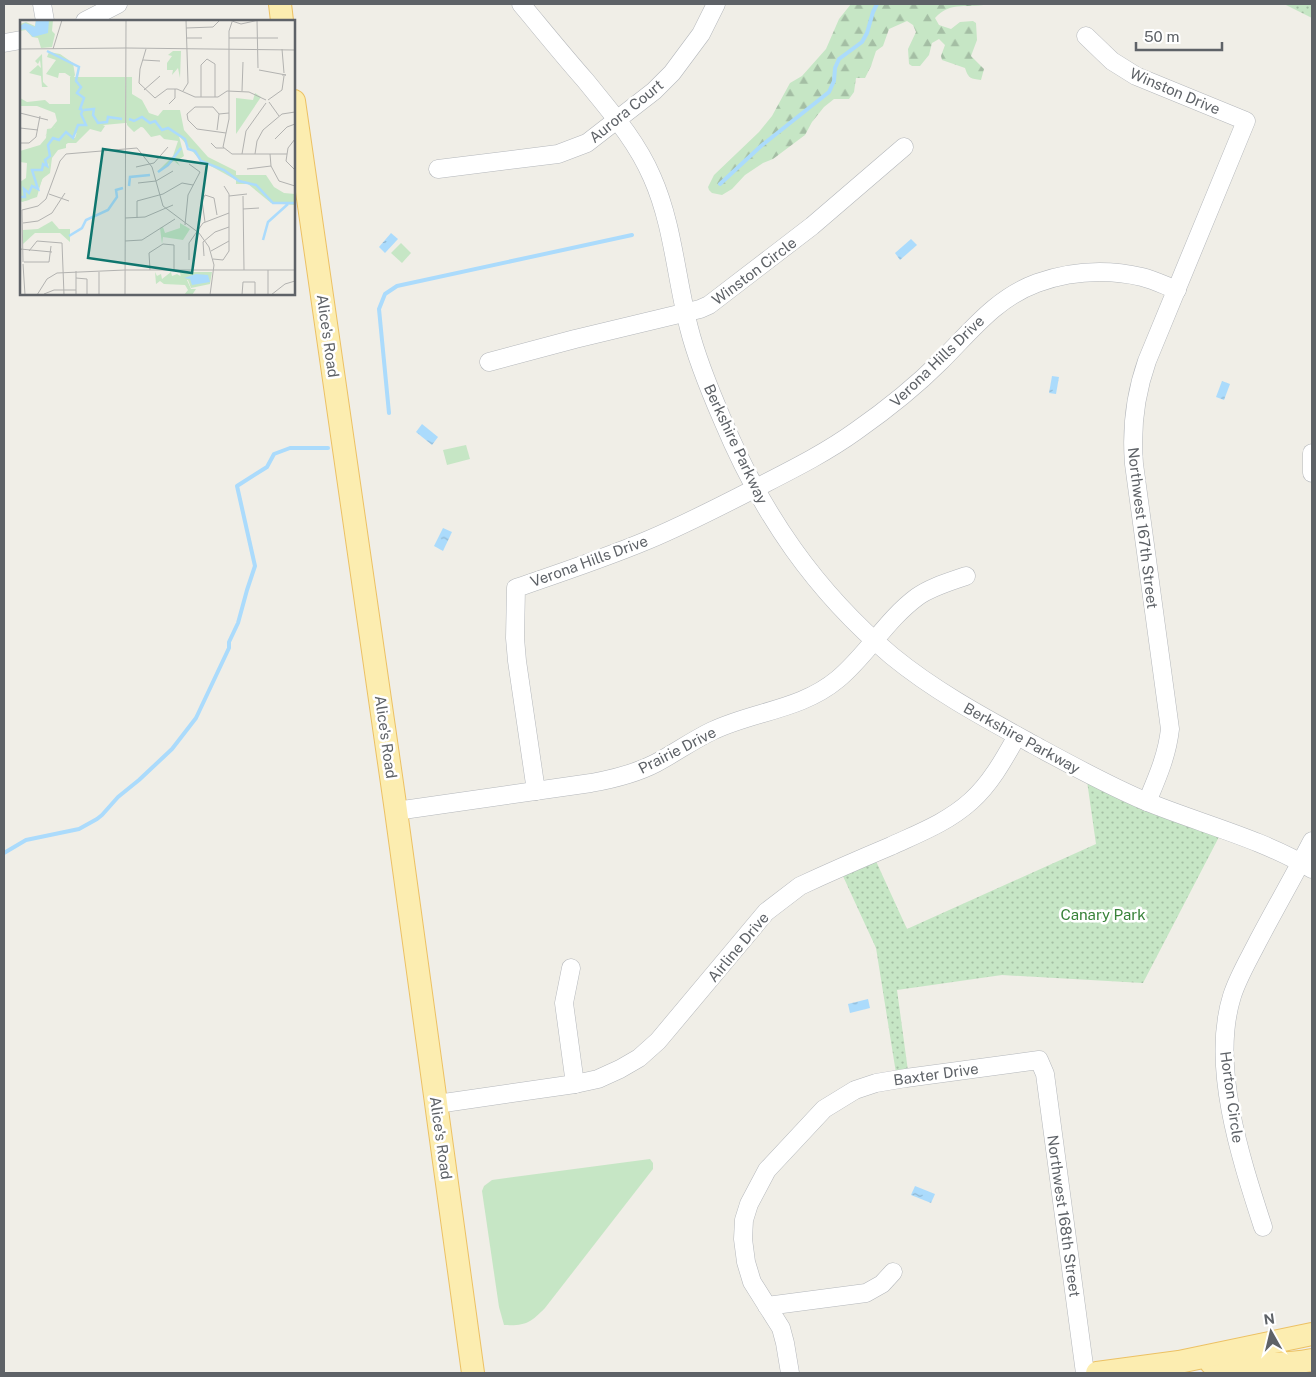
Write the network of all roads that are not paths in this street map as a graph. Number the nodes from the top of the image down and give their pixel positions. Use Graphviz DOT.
graph roads {
  1 [pos="42,4"];
  2 [pos="118,4"];
  3 [pos="280,4"];
  4 [pos="521,4"];
  5 [pos="716,4"];
  6 [pos="45,20"];
  7 [pos="87,20"];
  8 [pos="282,20"];
  9 [pos="1086,36"];
  10 [pos="20,40"];
  11 [pos="4,43"];
  12 [pos="295,117"];
  13 [pos="618,120"];
  14 [pos="1246,120"];
  15 [pos="904,147"];
  16 [pos="438,170"];
  17 [pos="299,180"];
  18 [pos="1178,290"];
  19 [pos="685,313"];
  20 [pos="489,362"];
  21 [pos="1312,453"];
  22 [pos="1312,473"];
  23 [pos="754,489"];
  24 [pos="966,576"];
  25 [pos="875,640"];
  26 [pos="1017,736"];
  27 [pos="536,791"];
  28 [pos="1147,802"];
  29 [pos="396,811"];
  30 [pos="1312,840"];
  31 [pos="1307,865"];
  32 [pos="571,968"];
  33 [pos="1039,1060"];
  34 [pos="575,1084"];
  35 [pos="436,1104"];
  36 [pos="1263,1226"];
  37 [pos="893,1272"];
  38 [pos="767,1306"];
  39 [pos="1312,1334"];
  40 [pos="1312,1360"];
  41 [pos="1179,1362"];
  42 [pos="473,1373"];
  43 [pos="790,1373"];
  44 [pos="1085,1373"];
  45 [pos="1097,1373"];
  1 -- 6 [label="street"];
  2 -- 7 [label="street"];
  3 -- 8 [label="main road"];
  4 -- 13 [label="street, Berkshire Parkway"];
  5 -- 13 [label="street, Aurora Court"];
  9 -- 14 [label="street, Winston Drive"];
  10 -- 11 [label="street"];
  12 -- 17 [label="main road, Alice's Road"];
  13 -- 16 [label="street, Aurora Court"];
  13 -- 19 [label="street, Berkshire Parkway"];
  14 -- 18 [label="street, Northwest 167th Street"];
  15 -- 19 [label="street, Winston Circle"];
  17 -- 29 [label="main road, Alice's Road"];
  18 -- 23 [label="street, Verona Hills Drive"];
  18 -- 28 [label="street, Northwest 167th Street"];
  19 -- 20 [label="street, Winston Circle"];
  19 -- 23 [label="street, Berkshire Parkway"];
  21 -- 22 [label="street"];
  23 -- 25 [label="street, Berkshire Parkway"];
  23 -- 27 [label="street, Verona Hills Drive"];
  24 -- 25 [label="street, Prairie Drive"];
  25 -- 26 [label="street, Berkshire Parkway"];
  25 -- 27 [label="street, Prairie Drive"];
  26 -- 28 [label="street, Berkshire Parkway"];
  26 -- 34 [label="street, Airline Drive"];
  27 -- 29 [label="street, Prairie Drive"];
  28 -- 31 [label="street, Berkshire Parkway"];
  29 -- 35 [label="main road, Alice's Road"];
  30 -- 31 [label="street, Horton Circle"];
  31 -- 36 [label="street, Horton Circle"];
  32 -- 34 [label="street"];
  33 -- 38 [label="street, Baxter Drive"];
  33 -- 44 [label="street, Northwest 168th Street"];
  34 -- 35 [label="street, Airline Drive"];
  35 -- 42 [label="main road, Alice's Road"];
  37 -- 38 [label="street"];
  38 -- 43 [label="street, Baxter Drive"];
  39 -- 41 [label="main road"];
  40 -- 41 [label="main road"];
  41 -- 45 [label="main road"];
}
